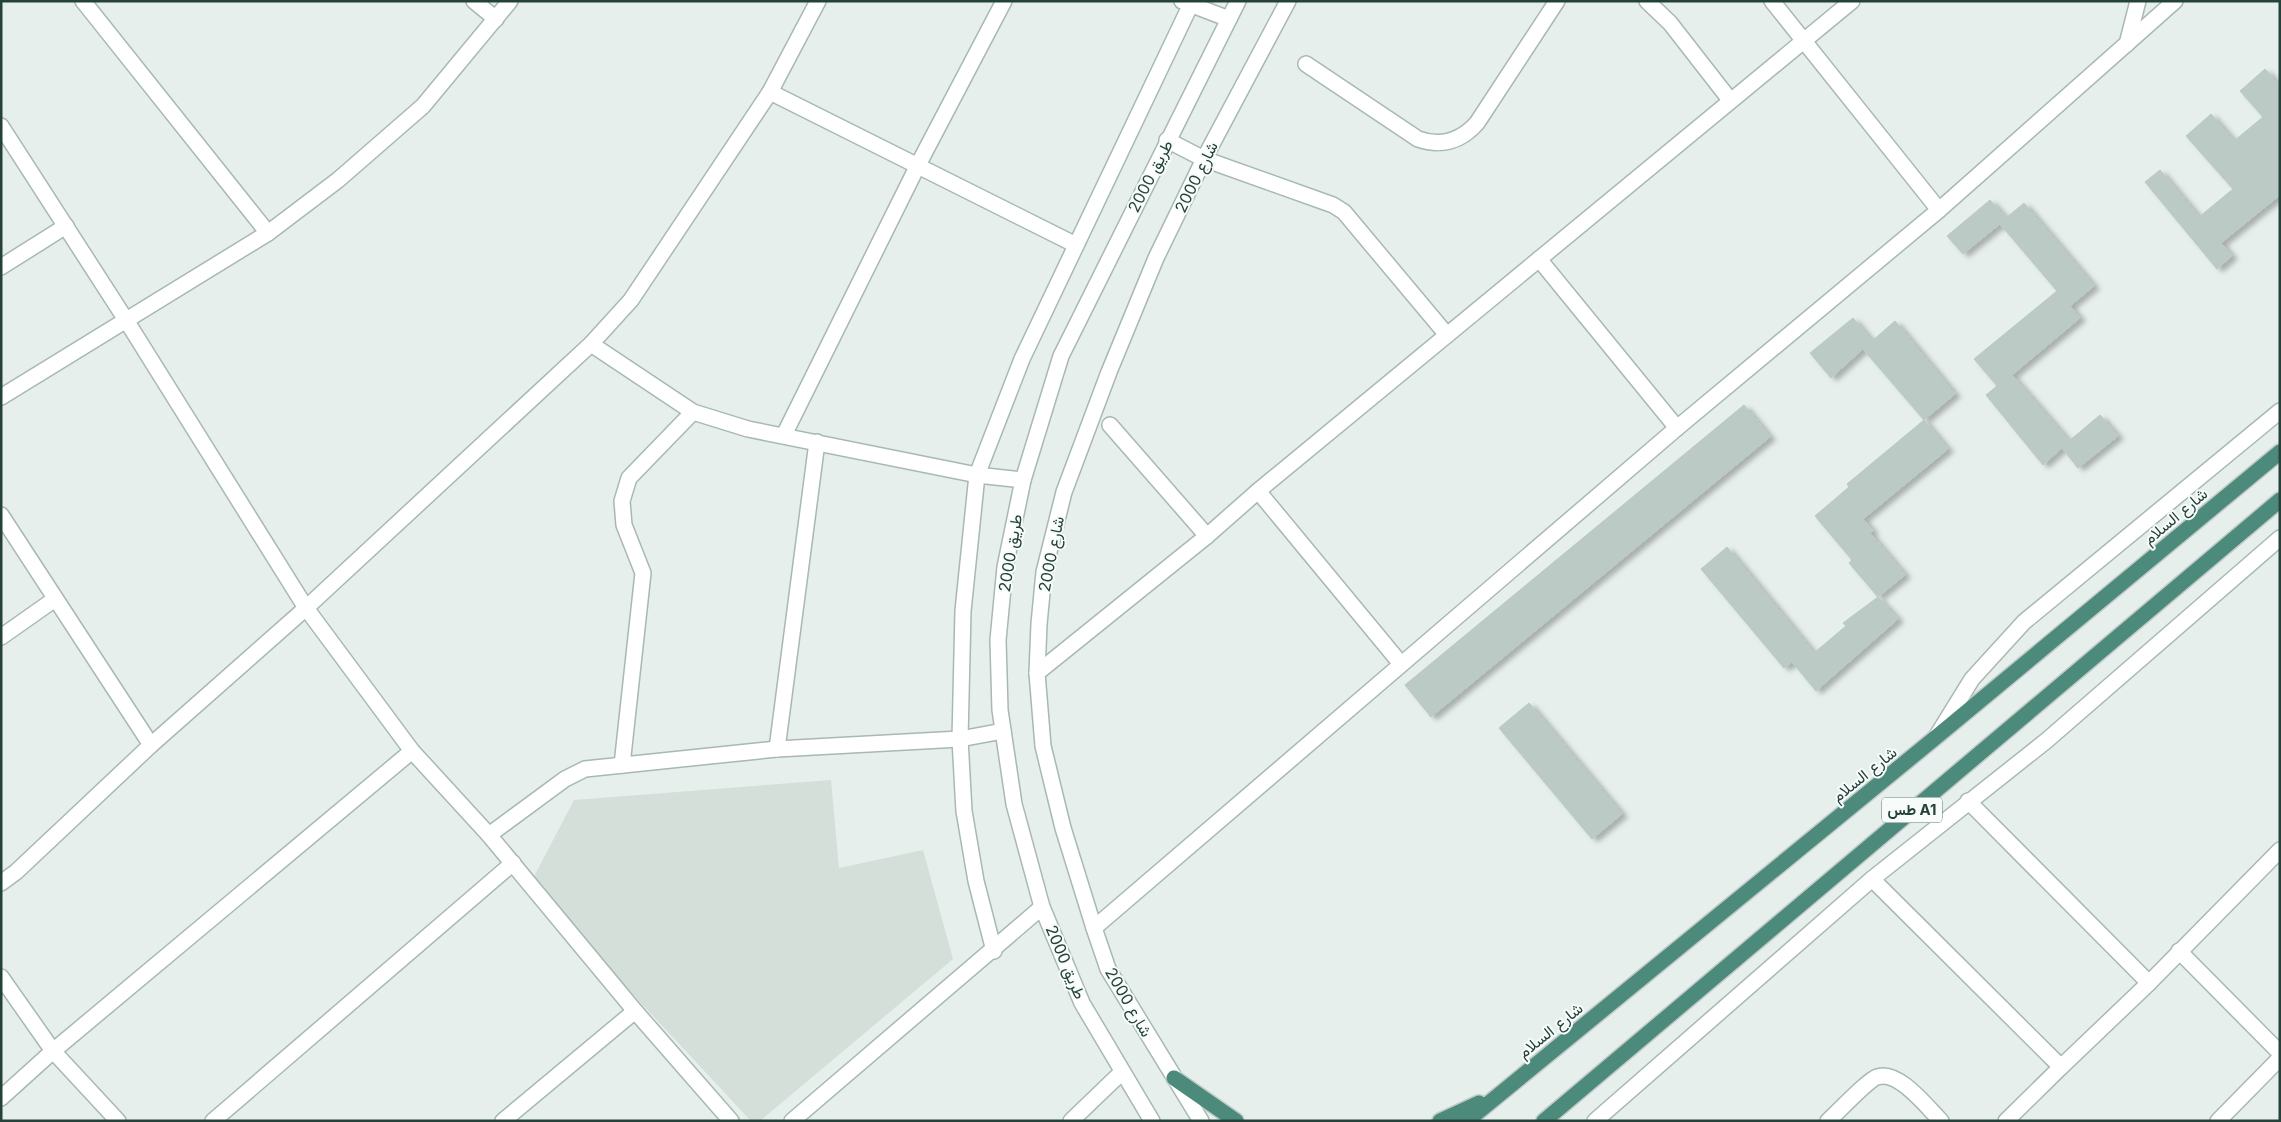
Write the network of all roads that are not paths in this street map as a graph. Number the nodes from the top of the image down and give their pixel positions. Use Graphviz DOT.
graph roads {
  1 [pos="83,1"];
  2 [pos="474,1"];
  3 [pos="510,1"];
  4 [pos="818,1"];
  5 [pos="1004,1"];
  6 [pos="1238,1"];
  7 [pos="1288,1"];
  8 [pos="1557,1"];
  9 [pos="1647,1"];
  10 [pos="1772,1"];
  11 [pos="1852,1"];
  12 [pos="2138,1"];
  13 [pos="2175,1"];
  14 [pos="1186,3"];
  15 [pos="1229,19"];
  16 [pos="496,20"];
  17 [pos="1804,40"];
  18 [pos="2127,44"];
  19 [pos="1306,64"];
  20 [pos="770,92"];
  21 [pos="1730,100"];
  22 [pos="1,126"];
  23 [pos="1167,140"];
  24 [pos="1204,159"];
  25 [pos="918,165"];
  26 [pos="1939,210"];
  27 [pos="66,226"];
  28 [pos="268,233"];
  29 [pos="1076,245"];
  30 [pos="1539,259"];
  31 [pos="1,267"];
  32 [pos="126,320"];
  33 [pos="1447,335"];
  34 [pos="591,344"];
  35 [pos="1,397"];
  36 [pos="2280,411"];
  37 [pos="693,412"];
  38 [pos="1110,425"];
  39 [pos="1677,428"];
  40 [pos="784,435"];
  41 [pos="817,442"];
  42 [pos="2280,452"];
  43 [pos="977,475"];
  44 [pos="1023,480"];
  45 [pos="1258,491"];
  46 [pos="2280,500"];
  47 [pos="1,515"];
  48 [pos="1208,536"];
  49 [pos="2280,538"];
  50 [pos="55,599"];
  51 [pos="306,608"];
  52 [pos="1,637"];
  53 [pos="1401,664"];
  54 [pos="1037,673"];
  55 [pos="1003,731"];
  56 [pos="1936,738"];
  57 [pos="960,739"];
  58 [pos="151,745"];
  59 [pos="777,749"];
  60 [pos="412,751"];
  61 [pos="622,765"];
  62 [pos="1968,801"];
  63 [pos="490,835"];
  64 [pos="2280,850"];
  65 [pos="513,863"];
  66 [pos="1872,880"];
  67 [pos="1,883"];
  68 [pos="1042,907"];
  69 [pos="1094,928"];
  70 [pos="994,951"];
  71 [pos="2179,951"];
  72 [pos="1,977"];
  73 [pos="2149,983"];
  74 [pos="635,1011"];
  75 [pos="53,1051"];
  76 [pos="2280,1053"];
  77 [pos="2280,1058"];
  78 [pos="2061,1067"];
  79 [pos="1122,1072"];
  80 [pos="1174,1078"];
  81 [pos="1507,1088"];
  82 [pos="1,1098"];
  83 [pos="1599,1120"];
  84 [pos="118,1121"];
  85 [pos="213,1121"];
  86 [pos="502,1121"];
  87 [pos="731,1121"];
  88 [pos="792,1121"];
  89 [pos="1071,1121"];
  90 [pos="1152,1121"];
  91 [pos="1201,1121"];
  92 [pos="1236,1121"];
  93 [pos="1440,1121"];
  94 [pos="1467,1121"];
  95 [pos="1544,1121"];
  96 [pos="1828,1121"];
  97 [pos="1942,1121"];
  98 [pos="2006,1121"];
  99 [pos="2218,1121"];
  1 -- 28 [label="street"];
  2 -- 16 [label="street"];
  3 -- 16 [label="street"];
  4 -- 20 [label="street"];
  5 -- 25 [label="street"];
  6 -- 15 [label="street, طريق 2000"];
  7 -- 24 [label="street, شارع 2000"];
  8 -- 19 [label="street"];
  9 -- 21 [label="street"];
  10 -- 17 [label="street"];
  11 -- 17 [label="street"];
  12 -- 18 [label="street"];
  13 -- 18 [label="street"];
  14 -- 15 [label="street"];
  14 -- 29 [label="street"];
  15 -- 23 [label="street, طريق 2000"];
  16 -- 28 [label="street"];
  17 -- 21 [label="street"];
  17 -- 26 [label="street"];
  18 -- 26 [label="street"];
  20 -- 25 [label="street"];
  20 -- 34 [label="street"];
  21 -- 30 [label="street"];
  22 -- 27 [label="street"];
  23 -- 24 [label="street"];
  23 -- 44 [label="street, طريق 2000"];
  24 -- 33 [label="street"];
  24 -- 54 [label="street, شارع 2000"];
  25 -- 29 [label="street"];
  25 -- 40 [label="street"];
  26 -- 39 [label="street"];
  27 -- 31 [label="street"];
  27 -- 32 [label="street"];
  28 -- 32 [label="street"];
  29 -- 43 [label="street"];
  30 -- 33 [label="street"];
  30 -- 39 [label="street"];
  32 -- 35 [label="street"];
  32 -- 51 [label="street"];
  33 -- 45 [label="street"];
  34 -- 37 [label="street"];
  34 -- 51 [label="street"];
  36 -- 56 [label="street"];
  37 -- 40 [label="street"];
  37 -- 61 [label="street"];
  38 -- 48 [label="street"];
  39 -- 53 [label="street"];
  40 -- 41 [label="street"];
  41 -- 43 [label="street"];
  41 -- 59 [label="street"];
  42 -- 56 [label="highway, شارع السلام"];
  43 -- 44 [label="street"];
  43 -- 57 [label="street"];
  44 -- 55 [label="street, طريق 2000"];
  45 -- 48 [label="street"];
  45 -- 53 [label="street"];
  46 -- 95 [label="highway, طس A1"];
  47 -- 50 [label="street"];
  48 -- 54 [label="street"];
  49 -- 62 [label="street"];
  50 -- 52 [label="street"];
  50 -- 58 [label="street"];
  51 -- 58 [label="street"];
  51 -- 60 [label="street"];
  53 -- 69 [label="street"];
  54 -- 69 [label="street, شارع 2000"];
  55 -- 57 [label="street"];
  55 -- 68 [label="street, طريق 2000"];
  56 -- 81 [label="highway, شارع السلام"];
  57 -- 59 [label="street"];
  57 -- 70 [label="street"];
  58 -- 67 [label="street"];
  59 -- 61 [label="street"];
  60 -- 63 [label="street"];
  60 -- 75 [label="street"];
  61 -- 63 [label="street"];
  62 -- 66 [label="street"];
  62 -- 73 [label="street"];
  63 -- 65 [label="street"];
  64 -- 71 [label="street"];
  65 -- 74 [label="street"];
  65 -- 85 [label="street"];
  66 -- 78 [label="street"];
  66 -- 83 [label="street"];
  68 -- 70 [label="street"];
  68 -- 79 [label="street, طريق 2000"];
  69 -- 80 [label="street, شارع 2000"];
  70 -- 88 [label="street"];
  71 -- 73 [label="street"];
  71 -- 76 [label="street"];
  72 -- 75 [label="street"];
  73 -- 78 [label="street"];
  74 -- 86 [label="street"];
  74 -- 87 [label="street"];
  75 -- 82 [label="street"];
  75 -- 84 [label="street"];
  77 -- 99 [label="street"];
  78 -- 98 [label="street"];
  79 -- 89 [label="street"];
  79 -- 90 [label="street, طريق 2000"];
  80 -- 91 [label="street, شارع 2000"];
  80 -- 92 [label="highway"];
  81 -- 93 [label="highway"];
  81 -- 94 [label="highway, شارع السلام"];
  96 -- 97 [label="street"];
}
